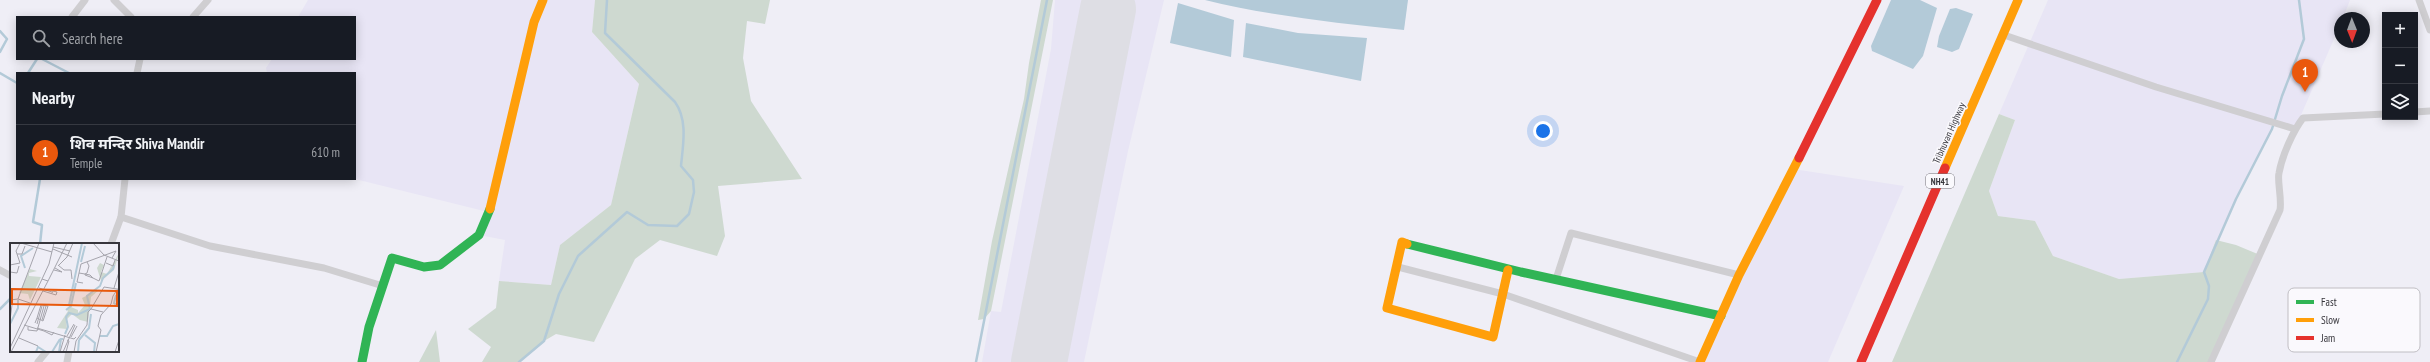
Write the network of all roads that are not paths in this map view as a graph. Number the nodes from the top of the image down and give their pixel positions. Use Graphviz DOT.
graph roads {
  1 [pos="85,0"];
  2 [pos="114,0"];
  3 [pos="208,0"];
  4 [pos="543,0"];
  5 [pos="1877,0"];
  6 [pos="2018,0"];
  7 [pos="2419,0"];
  8 [pos="73,16"];
  9 [pos="130,16"];
  10 [pos="194,16"];
  11 [pos="2430,30"];
  12 [pos="2004,35"];
  13 [pos="140,60"];
  14 [pos="137,72"];
  15 [pos="2430,111"];
  16 [pos="2418,112"];
  17 [pos="2382,114"];
  18 [pos="2295,129"];
  19 [pos="125,180"];
  20 [pos="121,218"];
  21 [pos="111,243"];
  22 [pos="1398,267"];
  23 [pos="0,270"];
  24 [pos="1508,270"];
  25 [pos="10,275"];
  26 [pos="1739,275"];
  27 [pos="1556,279"];
  28 [pos="383,286"];
  29 [pos="1503,294"];
  30 [pos="1721,316"];
  31 [pos="46,352"];
  32 [pos="70,352"];
  33 [pos="38,362"];
  34 [pos="66,362"];
  35 [pos="362,362"];
  36 [pos="1700,362"];
  37 [pos="1861,362"];
  38 [pos="2211,362"];
  1 -- 8 [label="street"];
  2 -- 9 [label="street"];
  3 -- 10 [label="street"];
  4 -- 28 [label="main road"];
  5 -- 26 [label="main road"];
  6 -- 12 [label="main road, Tribhuvan Highway / NH41"];
  7 -- 11 [label="street"];
  12 -- 18 [label="street"];
  12 -- 37 [label="main road, Tribhuvan Highway / NH41"];
  13 -- 14 [label="street"];
  15 -- 16 [label="street"];
  17 -- 18 [label="street"];
  18 -- 38 [label="street"];
  19 -- 20 [label="street"];
  20 -- 21 [label="street"];
  20 -- 28 [label="street"];
  22 -- 24 [label="main road"];
  22 -- 29 [label="street"];
  22 -- 29 [label="main road"];
  23 -- 25 [label="street"];
  24 -- 27 [label="main road"];
  24 -- 29 [label="main road"];
  26 -- 27 [label="street"];
  26 -- 30 [label="main road"];
  27 -- 30 [label="main road"];
  28 -- 35 [label="main road"];
  29 -- 36 [label="street"];
  30 -- 36 [label="main road"];
  31 -- 33 [label="street"];
  32 -- 34 [label="street"];
}
